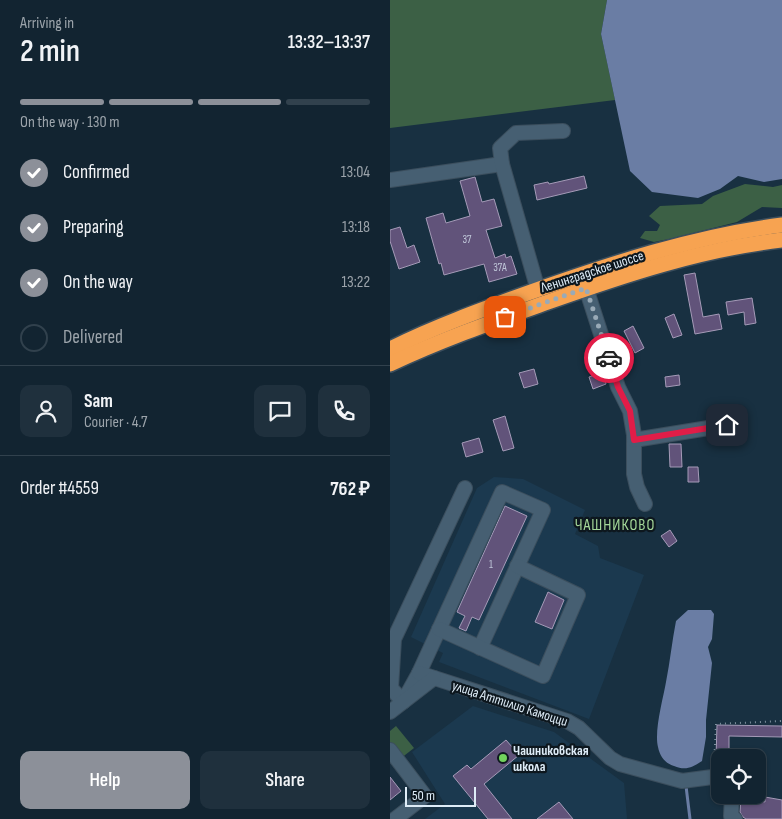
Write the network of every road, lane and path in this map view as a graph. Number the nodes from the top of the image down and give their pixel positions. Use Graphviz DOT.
graph roads {
  1 [pos="563,132"];
  2 [pos="502,164"];
  3 [pos="390,180"];
  4 [pos="782,225"];
  5 [pos="782,240"];
  6 [pos="586,288"];
  7 [pos="538,290"];
  8 [pos="390,349"];
  9 [pos="390,364"];
  10 [pos="727,425"];
  11 [pos="634,440"];
  12 [pos="465,488"];
  13 [pos="645,504"];
  14 [pos="518,566"];
  15 [pos="439,629"];
  16 [pos="392,637"];
  17 [pos="480,648"];
  18 [pos="419,673"];
  19 [pos="434,678"];
  20 [pos="403,702"];
  21 [pos="390,712"];
  22 [pos="782,721"];
  23 [pos="716,749"];
  24 [pos="390,750"];
  25 [pos="711,777"];
  26 [pos="732,804"];
  27 [pos="395,819"];
  28 [pos="735,819"];
  1 -- 2 [label="street"];
  2 -- 3 [label="street"];
  2 -- 7 [label="street"];
  4 -- 7 [label="highway, Ленинградское шоссе"];
  5 -- 6 [label="highway, Ленинградское шоссе"];
  6 -- 9 [label="highway, Ленинградское шоссе"];
  6 -- 11 [label="street"];
  7 -- 8 [label="highway, Ленинградское шоссе"];
  10 -- 11 [label="street"];
  11 -- 13 [label="street"];
  12 -- 16 [label="street"];
  14 -- 15 [label="street"];
  14 -- 17 [label="street"];
  14 -- 17 [label="street"];
  15 -- 17 [label="street"];
  15 -- 18 [label="street"];
  16 -- 20 [label="street"];
  18 -- 19 [label="street, улица Аттилио Камоцци"];
  18 -- 20 [label="street"];
  19 -- 20 [label="street"];
  19 -- 25 [label="street, улица Аттилио Камоцци"];
  20 -- 21 [label="street"];
  22 -- 23 [label="path"];
  24 -- 27 [label="street"];
  26 -- 28 [label="street"];
}
